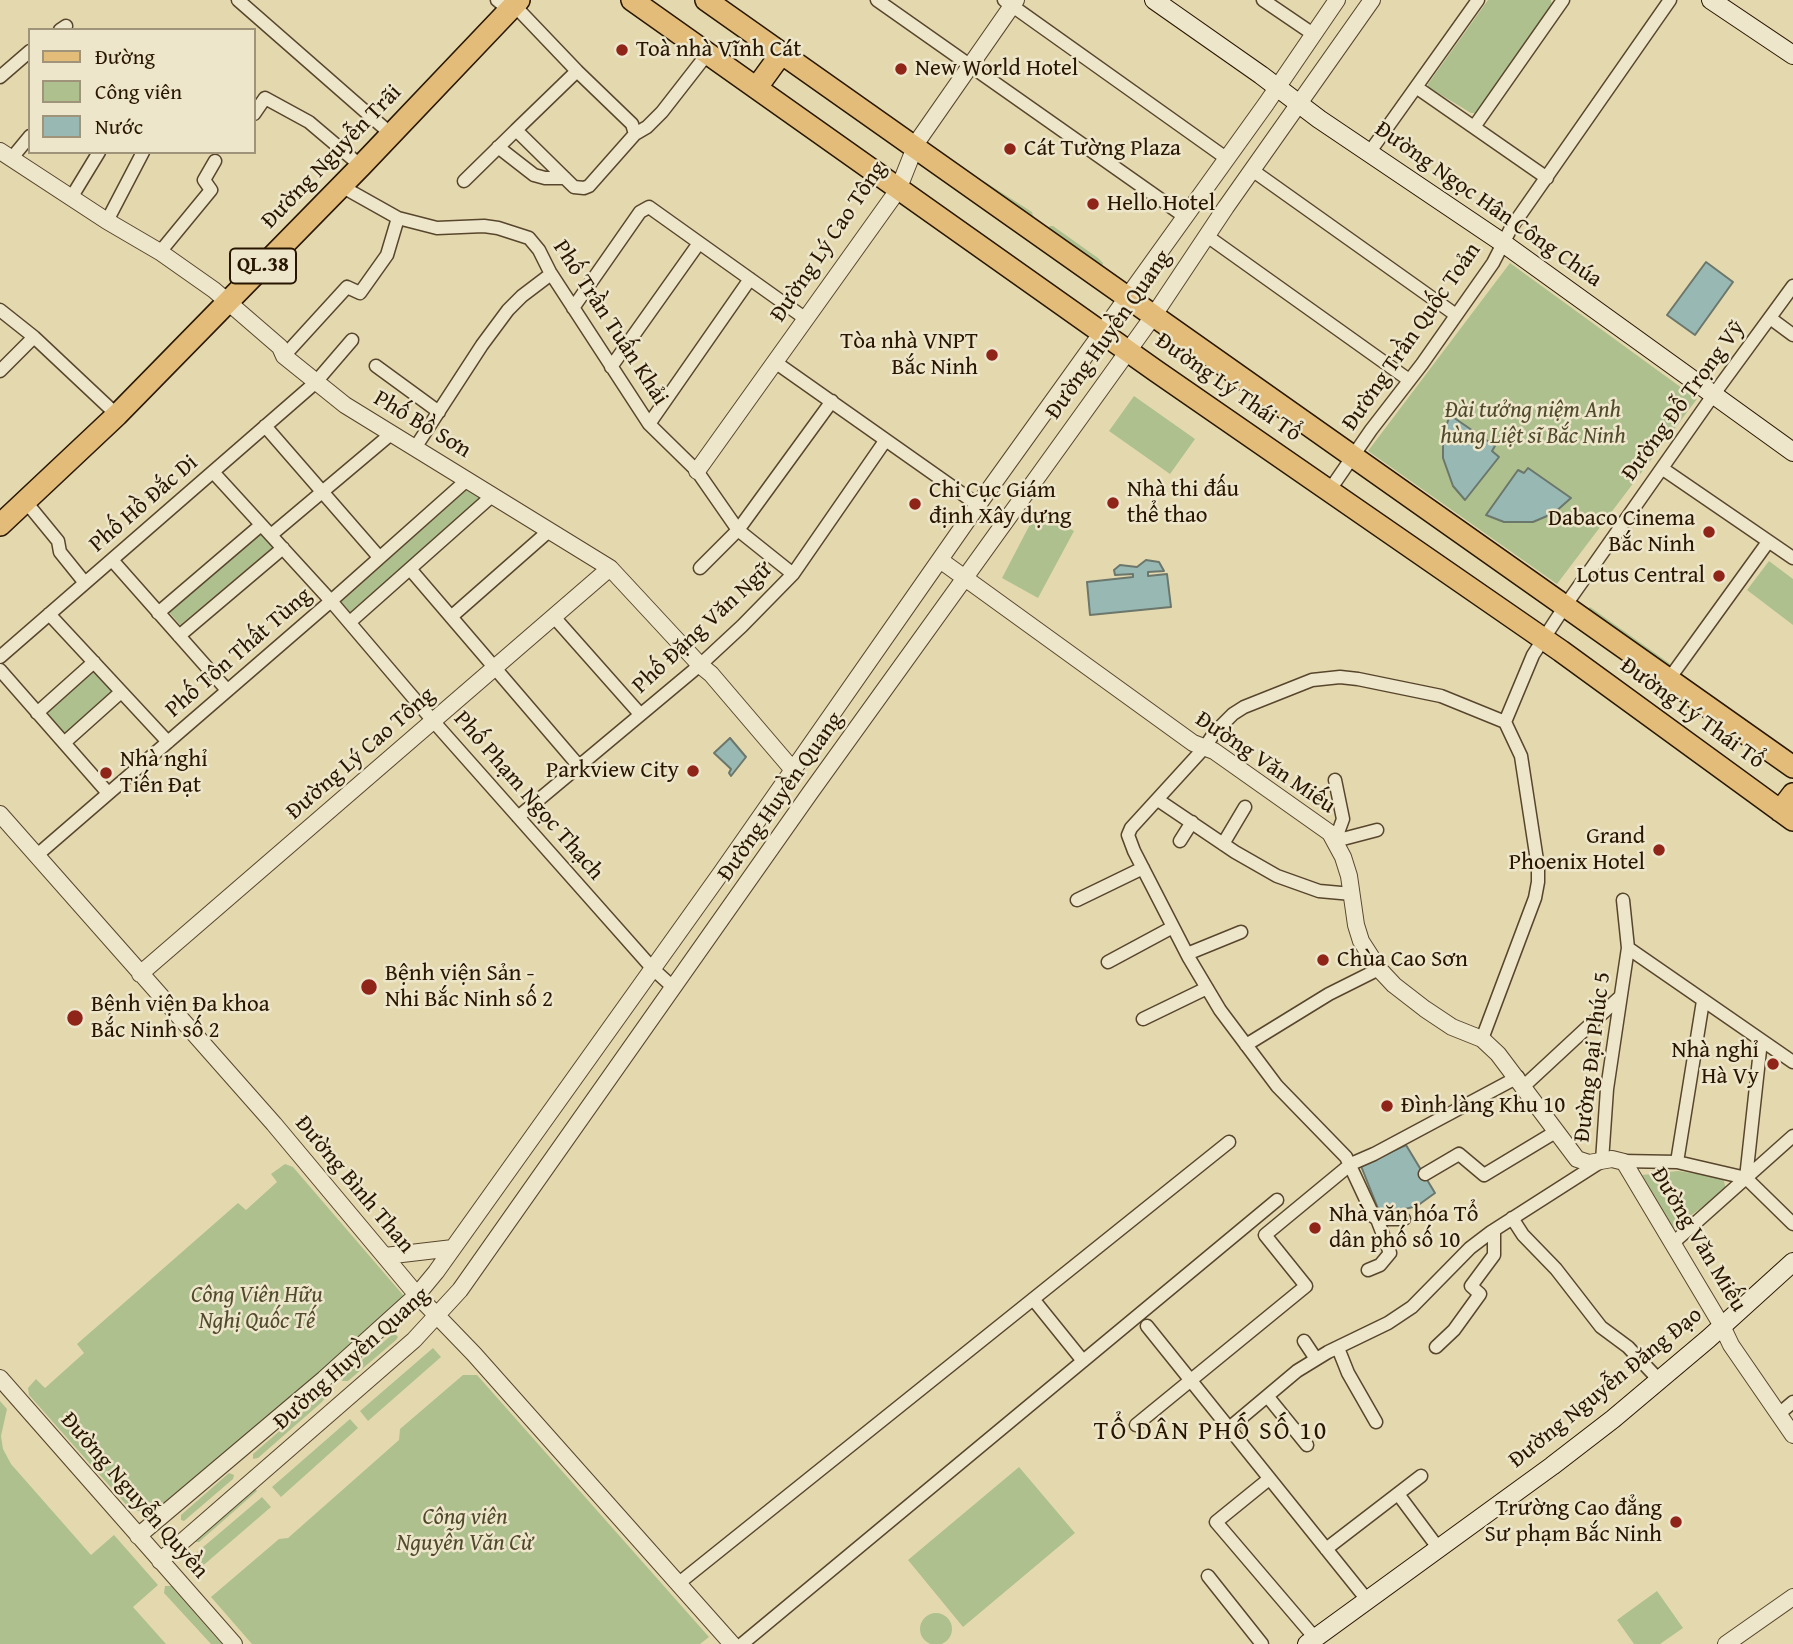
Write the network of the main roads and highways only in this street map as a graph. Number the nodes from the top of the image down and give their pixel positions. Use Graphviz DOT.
graph roads {
  1 [pos="632,0"];
  2 [pos="706,0"];
  3 [pos="1154,0"];
  4 [pos="1711,0"];
  5 [pos="510,4"];
  6 [pos="781,54"];
  7 [pos="1793,55"];
  8 [pos="757,88"];
  9 [pos="1793,452"];
  10 [pos="0,525"];
  11 [pos="1793,767"];
  12 [pos="1789,808"];
  13 [pos="1793,1262"];
  14 [pos="1311,1641"];
  1 -- 8 [label="main road, Đường Lý Thái Tổ"];
  2 -- 6 [label="main road, Đường Lý Thái Tổ"];
  3 -- 9 [label="main road, Đường Ngọc Hân Công Chúa"];
  4 -- 7 [label="main road"];
  5 -- 10 [label="main road, Đường Nguyễn Trãi / QL.38"];
  6 -- 8 [label="main road"];
  6 -- 11 [label="main road, Đường Lý Thái Tổ"];
  8 -- 12 [label="main road, Đường Lý Thái Tổ"];
  13 -- 14 [label="main road, Đường Nguyễn Đăng Đạo"];
}
